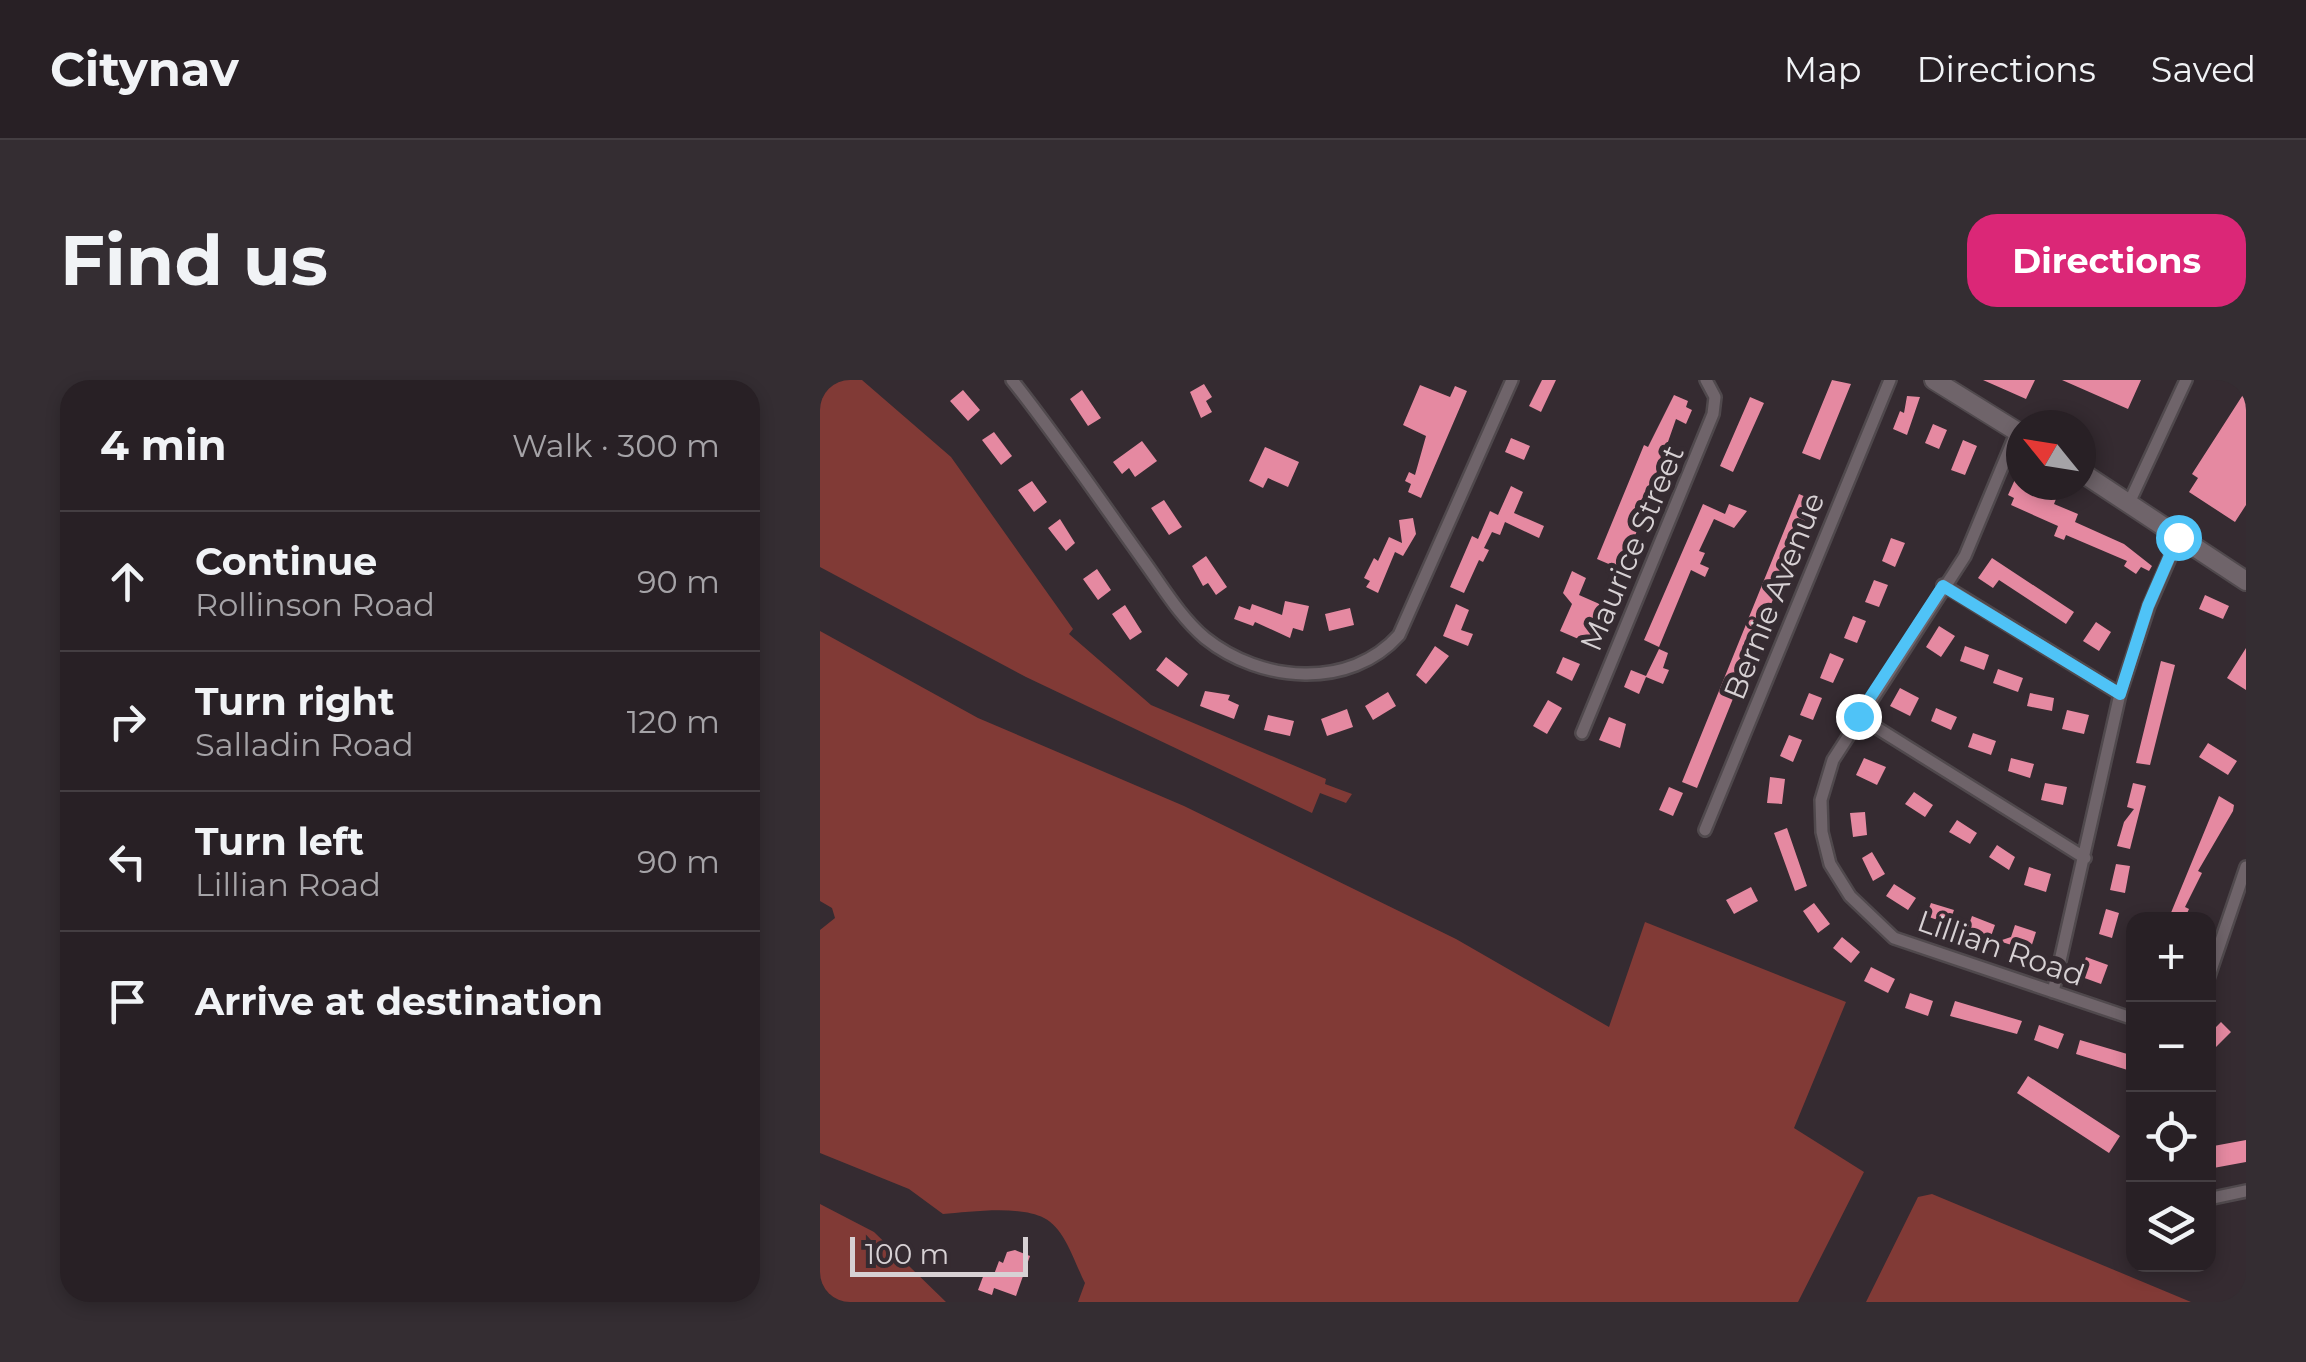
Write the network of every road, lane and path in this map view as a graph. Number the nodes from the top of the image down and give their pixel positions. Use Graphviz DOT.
graph roads {
  1 [pos="1012,380"];
  2 [pos="1512,380"];
  3 [pos="1706,380"];
  4 [pos="1890,380"];
  5 [pos="1934,380"];
  6 [pos="2186,380"];
  7 [pos="2006,425"];
  8 [pos="2006,463"];
  9 [pos="2096,481"];
  10 [pos="2129,502"];
  11 [pos="2178,537"];
  12 [pos="2246,581"];
  13 [pos="1943,586"];
  14 [pos="2120,694"];
  15 [pos="1858,716"];
  16 [pos="1582,733"];
  17 [pos="1704,830"];
  18 [pos="2085,858"];
  19 [pos="2246,867"];
  20 [pos="2216,955"];
  21 [pos="2052,992"];
  22 [pos="2126,1016"];
  23 [pos="2246,1191"];
  24 [pos="2216,1197"];
  1 -- 2 [label="street"];
  3 -- 16 [label="street, Maurice Street"];
  4 -- 17 [label="street, Bernie Avenue"];
  5 -- 7 [label="main road"];
  6 -- 10 [label="street"];
  8 -- 13 [label="street, Lillian Road"];
  9 -- 10 [label="main road"];
  10 -- 11 [label="main road"];
  11 -- 12 [label="main road"];
  11 -- 14 [label="street"];
  13 -- 14 [label="street"];
  13 -- 15 [label="street, Lillian Road"];
  14 -- 18 [label="street"];
  15 -- 18 [label="street"];
  15 -- 21 [label="street, Lillian Road"];
  18 -- 21 [label="street"];
  19 -- 20 [label="street"];
  21 -- 22 [label="street, Lillian Road"];
  23 -- 24 [label="street"];
}
